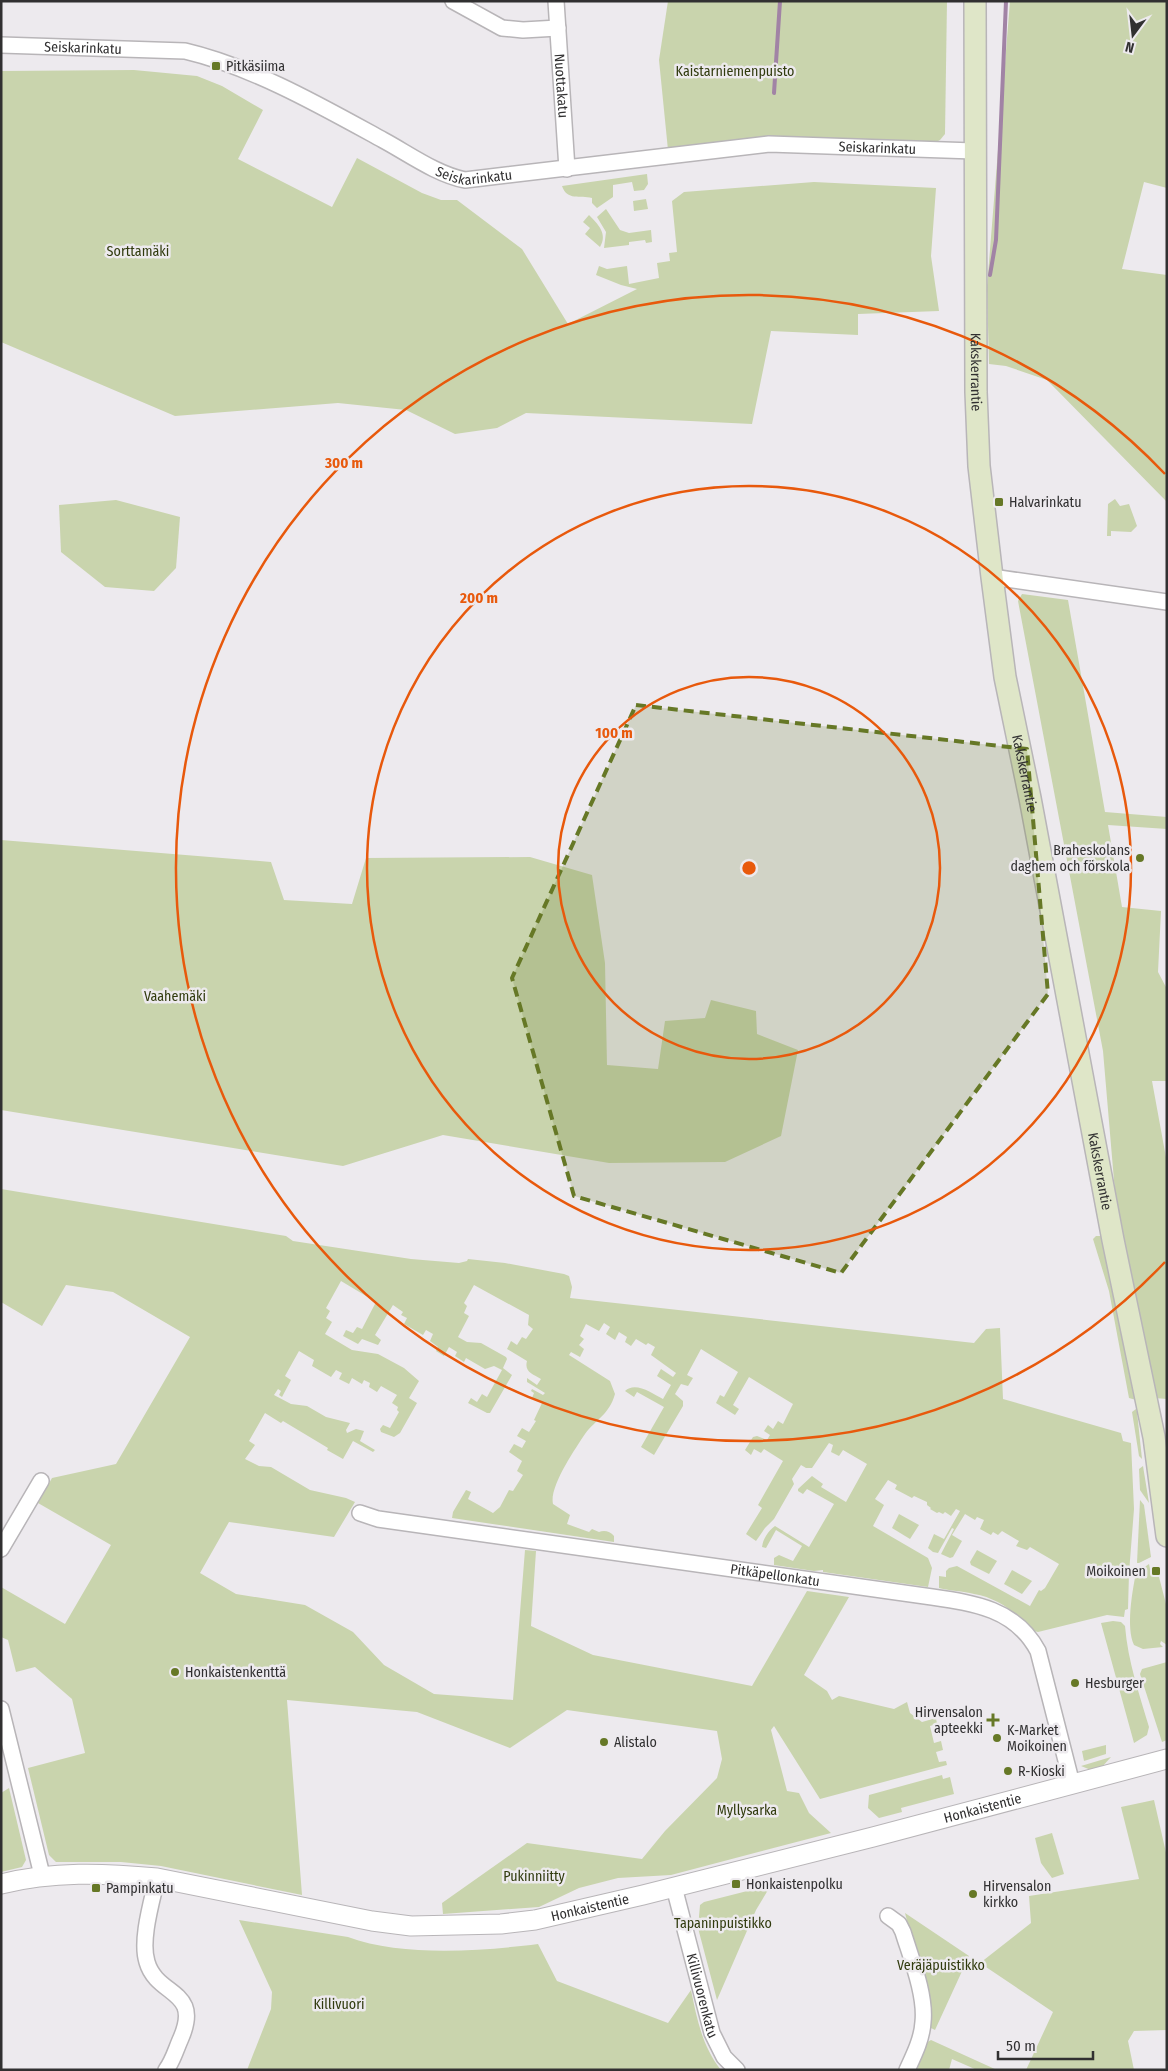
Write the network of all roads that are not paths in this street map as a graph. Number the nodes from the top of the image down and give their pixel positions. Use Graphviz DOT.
graph roads {
  1 [pos="453,1"];
  2 [pos="556,1"];
  3 [pos="975,1"];
  4 [pos="558,28"];
  5 [pos="1,44"];
  6 [pos="974,151"];
  7 [pos="567,169"];
  8 [pos="992,577"];
  9 [pos="1167,602"];
  10 [pos="1160,1436"];
  11 [pos="41,1481"];
  12 [pos="360,1513"];
  13 [pos="1167,1536"];
  14 [pos="1,1549"];
  15 [pos="1,1709"];
  16 [pos="6,1751"];
  17 [pos="1167,1759"];
  18 [pos="1072,1784"];
  19 [pos="42,1875"];
  20 [pos="157,1878"];
  21 [pos="1,1884"];
  22 [pos="674,1887"];
  23 [pos="888,1916"];
  24 [pos="166,2070"];
  25 [pos="737,2070"];
  26 [pos="907,2070"];
  1 -- 4 [label="street"];
  2 -- 4 [label="street, Nuottakatu"];
  3 -- 6 [label="main road, Kakskerrantie"];
  4 -- 7 [label="street, Nuottakatu"];
  5 -- 7 [label="street, Seiskarinkatu"];
  6 -- 7 [label="street, Seiskarinkatu"];
  6 -- 8 [label="main road, Kakskerrantie"];
  8 -- 9 [label="street"];
  8 -- 10 [label="main road, Kakskerrantie"];
  10 -- 13 [label="main road, Kakskerrantie"];
  11 -- 14 [label="street"];
  12 -- 18 [label="street, Pitkäpellonkatu"];
  15 -- 16 [label="street"];
  16 -- 19 [label="street"];
  17 -- 18 [label="street, Honkaistentie"];
  18 -- 22 [label="street, Honkaistentie"];
  19 -- 20 [label="street, Honkaistentie"];
  19 -- 21 [label="street, Honkaistentie"];
  20 -- 22 [label="street, Honkaistentie"];
  20 -- 24 [label="street"];
  22 -- 25 [label="street, Killivuorenkatu"];
  23 -- 26 [label="street"];
}
